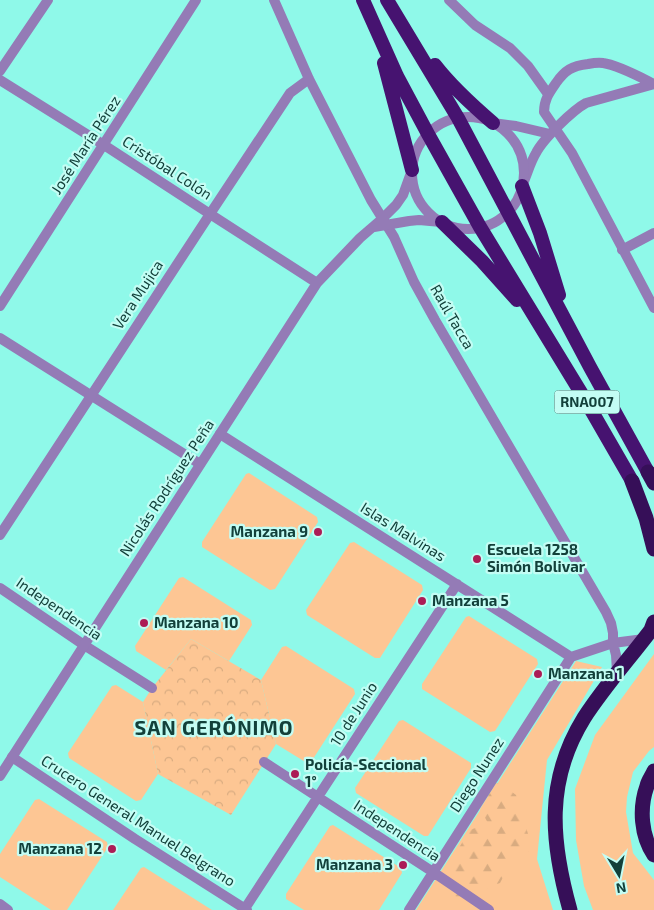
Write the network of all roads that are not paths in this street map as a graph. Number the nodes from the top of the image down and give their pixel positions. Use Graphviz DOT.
graph roads {
  1 [pos="48,0"];
  2 [pos="196,0"];
  3 [pos="274,0"];
  4 [pos="363,0"];
  5 [pos="388,0"];
  6 [pos="449,0"];
  7 [pos="400,20"];
  8 [pos="377,30"];
  9 [pos="0,71"];
  10 [pos="0,80"];
  11 [pos="309,80"];
  12 [pos="654,84"];
  13 [pos="548,94"];
  14 [pos="458,118"];
  15 [pos="493,123"];
  16 [pos="553,132"];
  17 [pos="428,134"];
  18 [pos="104,145"];
  19 [pos="412,170"];
  20 [pos="522,186"];
  21 [pos="508,212"];
  22 [pos="210,214"];
  23 [pos="384,222"];
  24 [pos="442,222"];
  25 [pos="480,227"];
  26 [pos="654,233"];
  27 [pos="622,250"];
  28 [pos="317,283"];
  29 [pos="0,306"];
  30 [pos="654,308"];
  31 [pos="539,324"];
  32 [pos="571,332"];
  33 [pos="0,338"];
  34 [pos="91,395"];
  35 [pos="220,434"];
  36 [pos="200,464"];
  37 [pos="652,478"];
  38 [pos="632,481"];
  39 [pos="654,519"];
  40 [pos="0,535"];
  41 [pos="654,549"];
  42 [pos="457,584"];
  43 [pos="0,588"];
  44 [pos="654,622"];
  45 [pos="644,639"];
  46 [pos="612,643"];
  47 [pos="84,645"];
  48 [pos="571,656"];
  49 [pos="617,672"];
  50 [pos="152,688"];
  51 [pos="12,758"];
  52 [pos="264,762"];
  53 [pos="654,772"];
  54 [pos="0,776"];
  55 [pos="318,798"];
  56 [pos="654,855"];
  57 [pos="433,872"];
  58 [pos="0,904"];
  59 [pos="8,910"];
  60 [pos="246,910"];
  61 [pos="409,910"];
  62 [pos="489,910"];
  63 [pos="570,910"];
  1 -- 9 [label="street"];
  2 -- 18 [label="street, José María Pérez"];
  3 -- 11 [label="street, Raúl Tacca"];
  4 -- 8 [label="highway, RNA007"];
  5 -- 7 [label="highway, RNA007"];
  6 -- 13 [label="street"];
  7 -- 14 [label="highway, RNA007"];
  7 -- 15 [label="highway, RNA007"];
  8 -- 17 [label="highway, RNA007"];
  8 -- 19 [label="highway, RNA007"];
  10 -- 18 [label="street, Cristóbal Colón"];
  11 -- 22 [label="street, Vera Mujica"];
  11 -- 23 [label="street, Raúl Tacca"];
  12 -- 13 [label="street"];
  12 -- 16 [label="street"];
  13 -- 16 [label="street"];
  14 -- 15 [label="street"];
  14 -- 17 [label="street"];
  14 -- 21 [label="highway, RNA007"];
  15 -- 16 [label="street"];
  15 -- 20 [label="street"];
  16 -- 20 [label="street"];
  16 -- 27 [label="street"];
  17 -- 19 [label="street"];
  17 -- 25 [label="highway, RNA007"];
  18 -- 22 [label="street, Cristóbal Colón"];
  18 -- 29 [label="street, José María Pérez"];
  19 -- 23 [label="street"];
  19 -- 24 [label="street"];
  20 -- 21 [label="street"];
  20 -- 32 [label="highway, RNA007"];
  21 -- 25 [label="street"];
  21 -- 32 [label="highway, RNA007"];
  22 -- 28 [label="street, Cristóbal Colón"];
  22 -- 34 [label="street, Vera Mujica"];
  23 -- 24 [label="street, Nicolás Rodríguez Peña"];
  23 -- 28 [label="street, Nicolás Rodríguez Peña"];
  23 -- 46 [label="street, Raúl Tacca"];
  24 -- 25 [label="street, Nicolás Rodríguez Peña"];
  24 -- 31 [label="highway, RNA007"];
  25 -- 31 [label="highway, RNA007"];
  26 -- 27 [label="street"];
  27 -- 30 [label="street"];
  28 -- 35 [label="street, Nicolás Rodríguez Peña"];
  31 -- 38 [label="highway, RNA007"];
  32 -- 37 [label="highway, RNA007"];
  33 -- 34 [label="street"];
  34 -- 36 [label="street"];
  34 -- 40 [label="street, Vera Mujica"];
  35 -- 36 [label="street, Nicolás Rodríguez Peña"];
  35 -- 42 [label="street, Islas Malvinas"];
  36 -- 47 [label="street, Nicolás Rodríguez Peña"];
  38 -- 39 [label="highway, RNA007"];
  38 -- 41 [label="highway"];
  42 -- 48 [label="street, Islas Malvinas"];
  42 -- 55 [label="street, 10 de Junio"];
  43 -- 47 [label="street, Independencia"];
  44 -- 45 [label="highway"];
  45 -- 46 [label="street"];
  45 -- 49 [label="highway"];
  46 -- 48 [label="street"];
  46 -- 49 [label="street, Raúl Tacca"];
  47 -- 50 [label="street, Independencia"];
  47 -- 51 [label="street, Nicolás Rodríguez Peña"];
  48 -- 57 [label="street, Diego Nunez"];
  49 -- 63 [label="highway"];
  51 -- 54 [label="street, Nicolás Rodríguez Peña"];
  51 -- 60 [label="street, Crucero General Manuel Belgrano"];
  52 -- 55 [label="street, Independencia"];
  53 -- 56 [label="highway"];
  55 -- 57 [label="street, Independencia"];
  55 -- 60 [label="street, 10 de Junio"];
  57 -- 61 [label="street, Diego Nunez"];
  57 -- 62 [label="street, Independencia"];
  58 -- 59 [label="street"];
}
